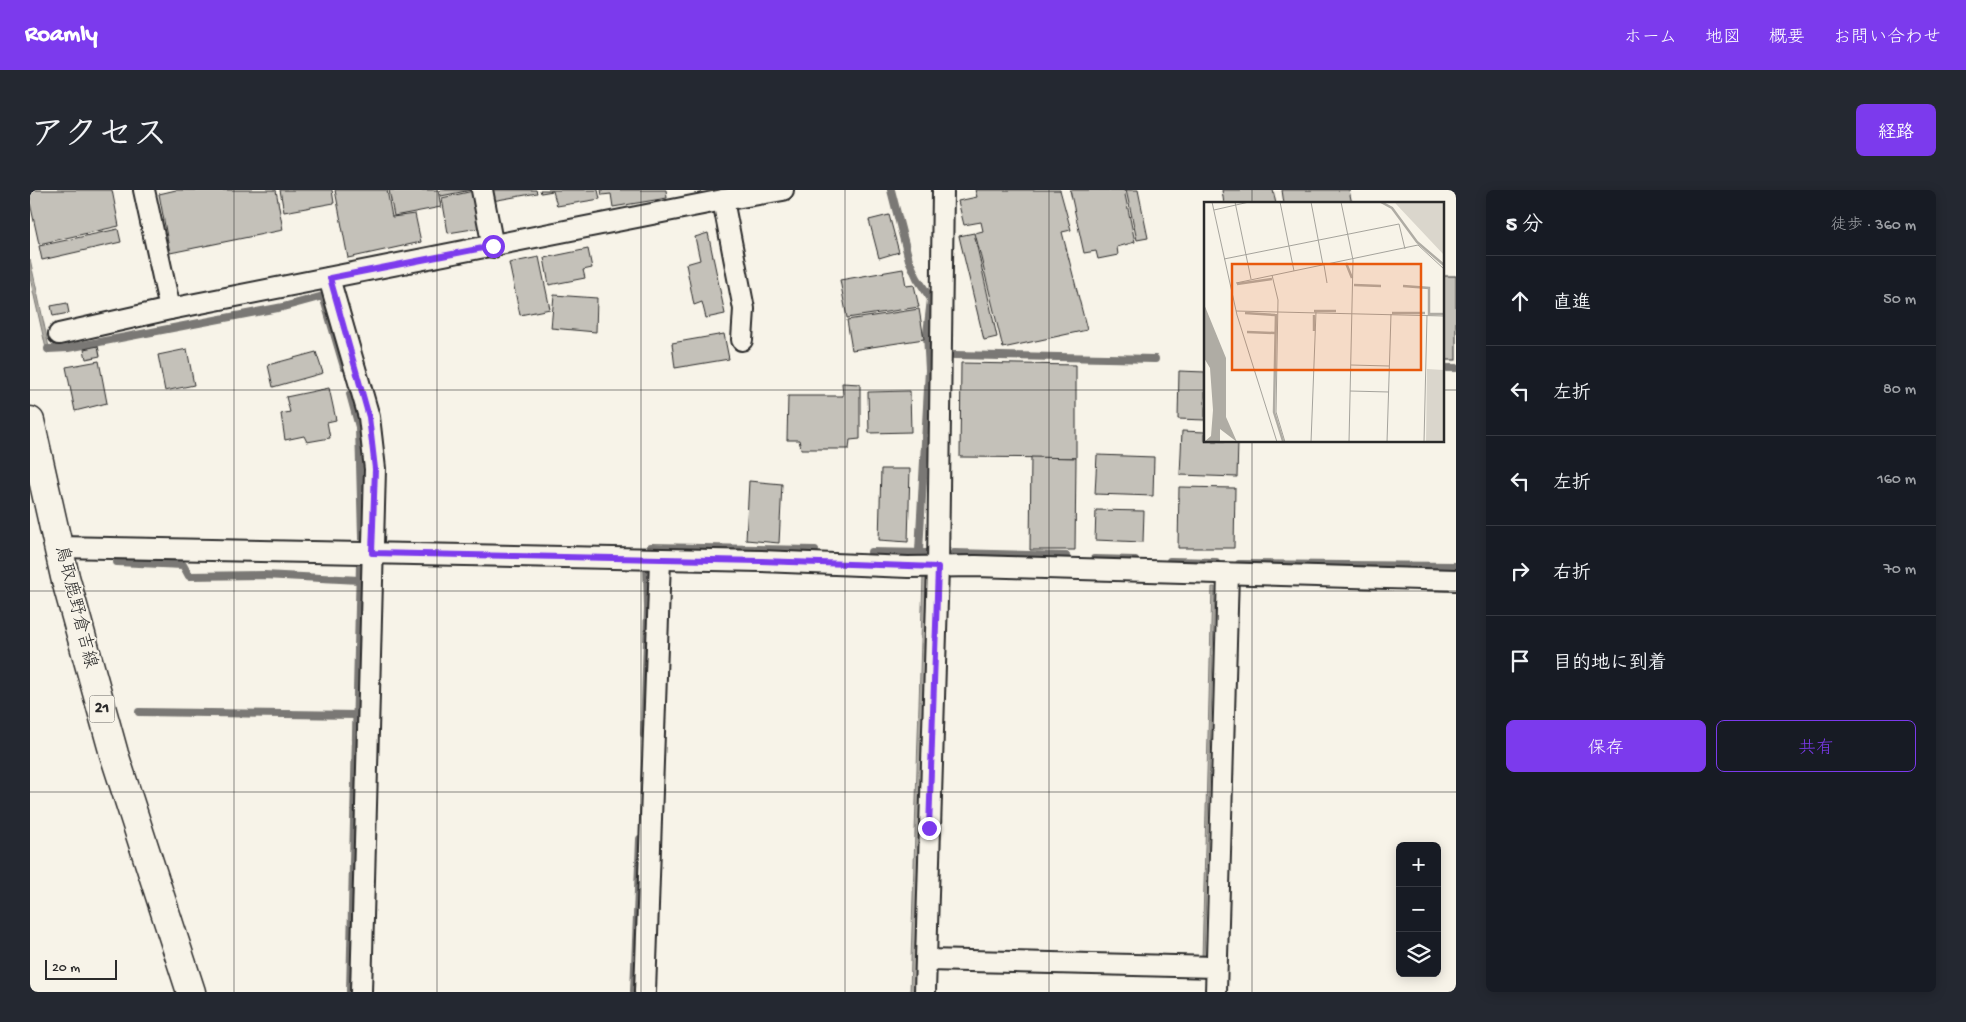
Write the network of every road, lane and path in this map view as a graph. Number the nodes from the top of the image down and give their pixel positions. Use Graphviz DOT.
graph roads {
  1 [pos="144,190"];
  2 [pos="482,190"];
  3 [pos="783,190"];
  4 [pos="942,190"];
  5 [pos="717,197"];
  6 [pos="493,246"];
  7 [pos="330,278"];
  8 [pos="170,309"];
  9 [pos="59,334"];
  10 [pos="742,340"];
  11 [pos="30,421"];
  12 [pos="59,547"];
  13 [pos="372,553"];
  14 [pos="660,560"];
  15 [pos="938,567"];
  16 [pos="1228,574"];
  17 [pos="1456,580"];
  18 [pos="926,960"];
  19 [pos="1216,967"];
  20 [pos="191,992"];
  21 [pos="361,992"];
  22 [pos="646,992"];
  23 [pos="925,992"];
  24 [pos="1216,992"];
  1 -- 8 [label="street"];
  2 -- 6 [label="street"];
  3 -- 5 [label="street"];
  4 -- 15 [label="street"];
  5 -- 6 [label="street"];
  5 -- 10 [label="street"];
  6 -- 7 [label="street"];
  7 -- 8 [label="street"];
  7 -- 13 [label="street"];
  8 -- 9 [label="street"];
  11 -- 12 [label="main road, 鳥取鹿野倉吉線 / 21"];
  12 -- 13 [label="street"];
  12 -- 20 [label="main road, 鳥取鹿野倉吉線 / 21"];
  13 -- 14 [label="street"];
  13 -- 21 [label="street"];
  14 -- 15 [label="street"];
  14 -- 22 [label="street"];
  15 -- 16 [label="street"];
  15 -- 18 [label="street"];
  16 -- 17 [label="street"];
  16 -- 19 [label="street"];
  18 -- 19 [label="street"];
  18 -- 23 [label="street"];
  19 -- 24 [label="street"];
}
